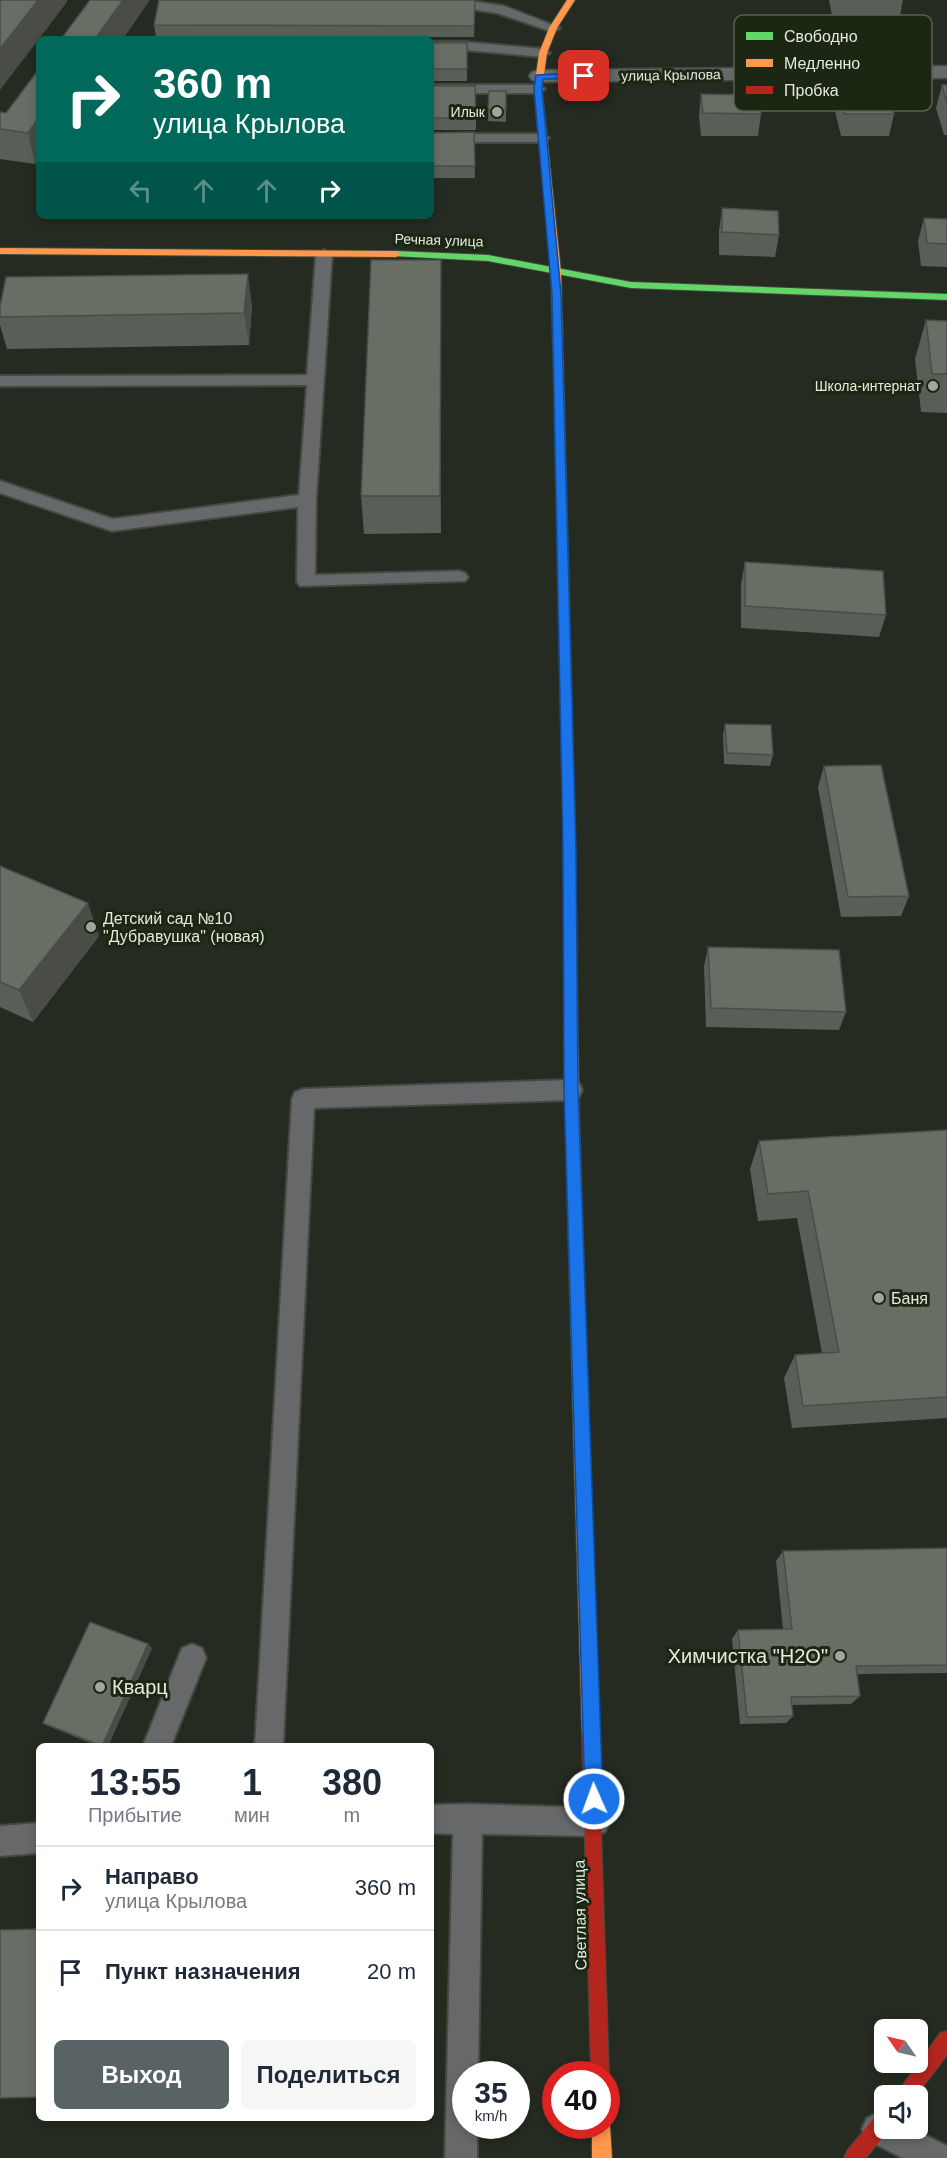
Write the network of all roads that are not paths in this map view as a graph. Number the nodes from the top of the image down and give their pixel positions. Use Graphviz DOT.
graph roads {
  1 [pos="571,0"];
  2 [pos="424,1"];
  3 [pos="553,28"];
  4 [pos="434,46"];
  5 [pos="543,53"];
  6 [pos="932,72"];
  7 [pos="947,72"];
  8 [pos="734,78"];
  9 [pos="538,83"];
  10 [pos="434,89"];
  11 [pos="434,138"];
  12 [pos="542,138"];
  13 [pos="0,251"];
  14 [pos="324,255"];
  15 [pos="556,272"];
  16 [pos="947,297"];
  17 [pos="317,380"];
  18 [pos="0,381"];
  19 [pos="0,487"];
  20 [pos="307,500"];
  21 [pos="459,577"];
  22 [pos="571,1090"];
  23 [pos="192,1658"];
  24 [pos="158,1743"];
  25 [pos="269,1743"];
  26 [pos="468,1818"];
  27 [pos="434,1819"];
  28 [pos="595,1822"];
  29 [pos="36,1838"];
  30 [pos="0,1841"];
  31 [pos="947,2040"];
  32 [pos="600,2061"];
  33 [pos="912,2085"];
  34 [pos="874,2134"];
  35 [pos="601,2139"];
  36 [pos="905,2139"];
  37 [pos="461,2158"];
  38 [pos="602,2158"];
  39 [pos="854,2158"];
  40 [pos="937,2158"];
  1 -- 3 [label="street, Светлая улица"];
  2 -- 3 [label="lane"];
  3 -- 5 [label="street, Светлая улица"];
  4 -- 5 [label="lane"];
  5 -- 9 [label="street, Светлая улица"];
  6 -- 7 [label="street, улица Крылова"];
  8 -- 9 [label="street, улица Крылова"];
  9 -- 10 [label="lane"];
  9 -- 12 [label="street, Светлая улица"];
  11 -- 12 [label="lane"];
  12 -- 15 [label="street, Светлая улица"];
  13 -- 14 [label="street, Речная улица"];
  14 -- 15 [label="street, Речная улица"];
  14 -- 17 [label="lane"];
  15 -- 16 [label="street, Речная улица"];
  15 -- 22 [label="street, Светлая улица"];
  17 -- 18 [label="lane"];
  17 -- 20 [label="lane"];
  19 -- 20 [label="lane"];
  20 -- 21 [label="lane"];
  22 -- 25 [label="lane"];
  22 -- 28 [label="street, Светлая улица"];
  23 -- 24 [label="lane"];
  26 -- 27 [label="lane"];
  26 -- 28 [label="lane"];
  26 -- 37 [label="lane"];
  28 -- 32 [label="street, Светлая улица"];
  29 -- 30 [label="lane"];
  31 -- 33 [label="street"];
  34 -- 39 [label="street"];
  35 -- 38 [label="street"];
  36 -- 40 [label="lane"];
}
